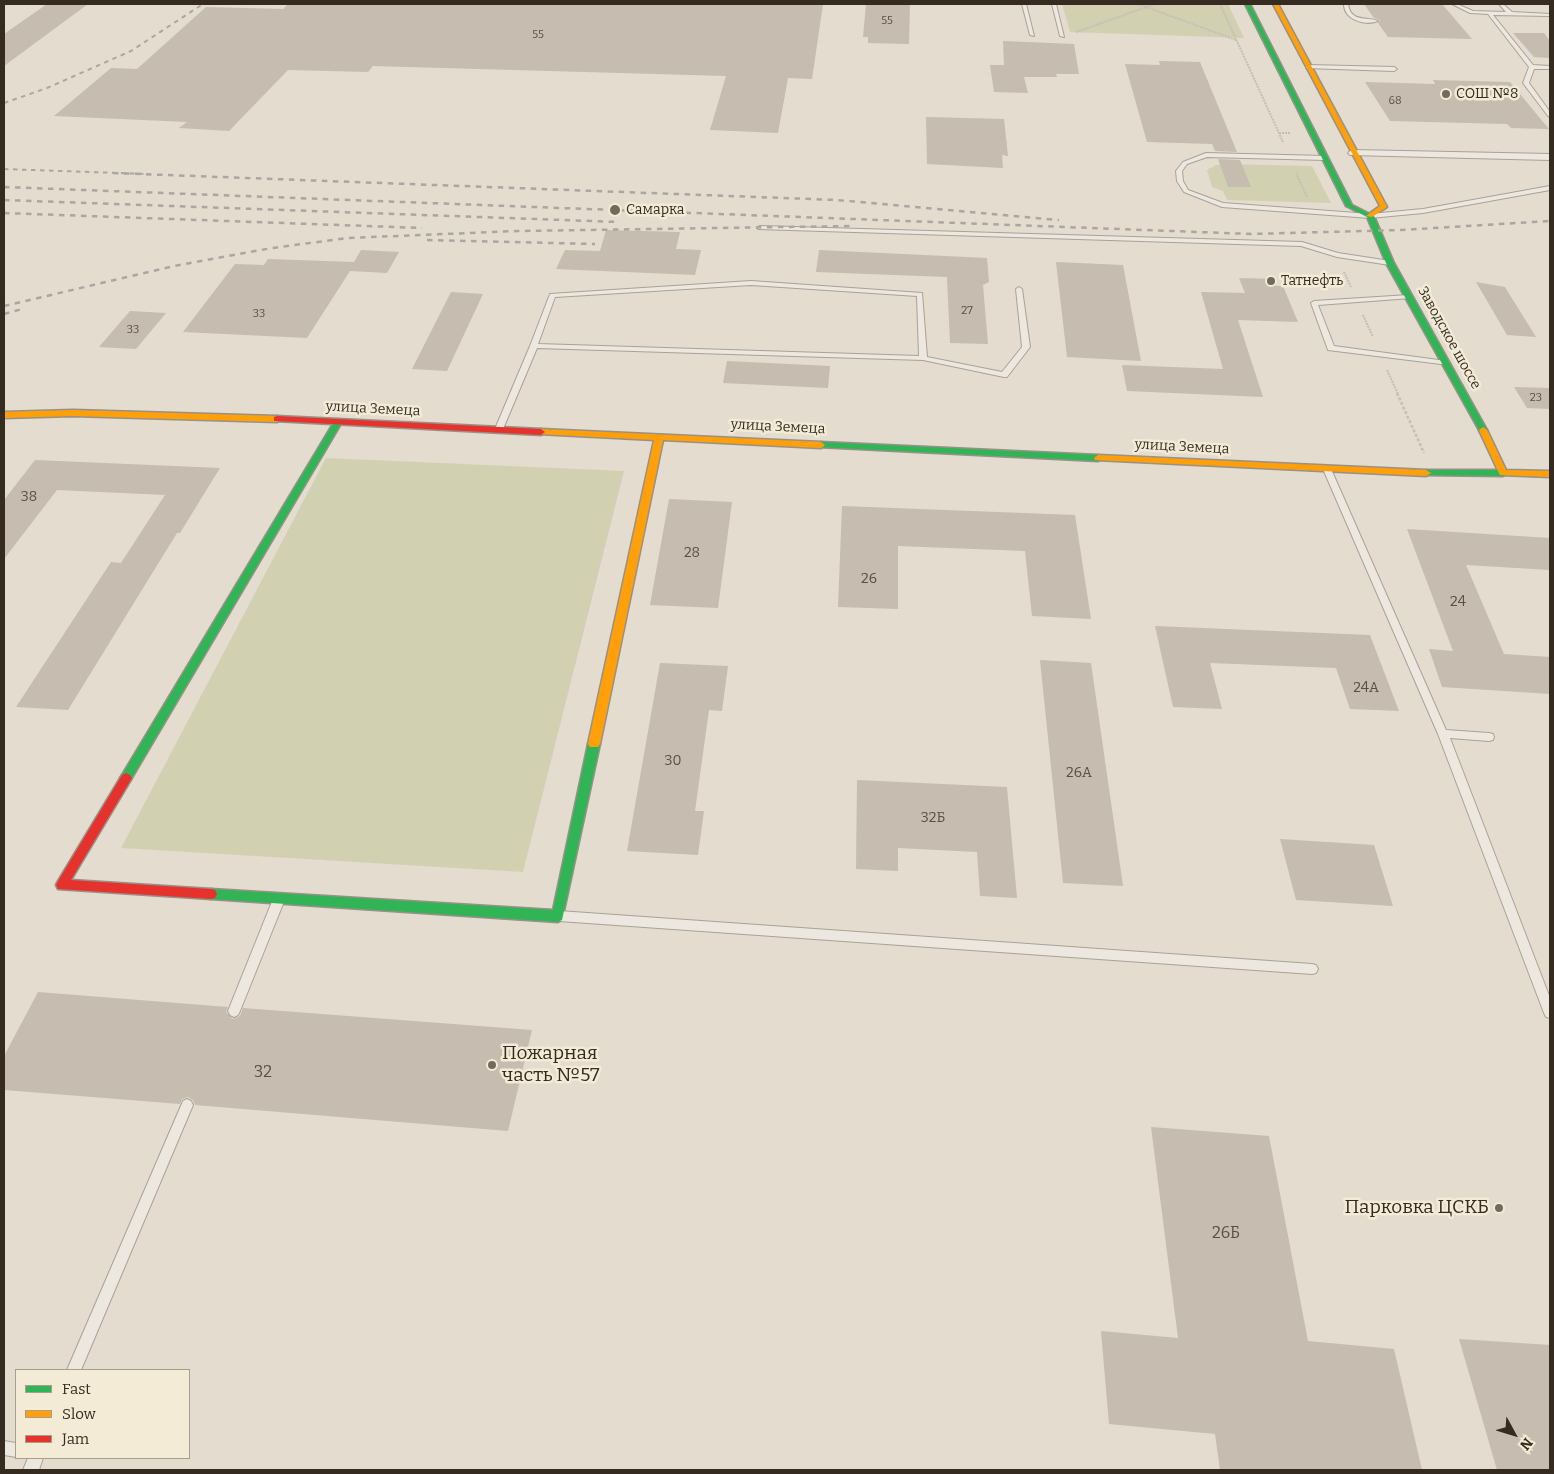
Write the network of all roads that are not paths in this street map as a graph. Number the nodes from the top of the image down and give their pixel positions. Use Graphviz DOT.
graph roads {
  1 [pos="1024,4"];
  2 [pos="1054,4"];
  3 [pos="1247,4"];
  4 [pos="1275,4"];
  5 [pos="1346,4"];
  6 [pos="1454,4"];
  7 [pos="1501,4"];
  8 [pos="1489,13"];
  9 [pos="1511,14"];
  10 [pos="1550,15"];
  11 [pos="1376,21"];
  12 [pos="1032,35"];
  13 [pos="1062,36"];
  14 [pos="1308,67"];
  15 [pos="1532,67"];
  16 [pos="1550,67"];
  17 [pos="1394,69"];
  18 [pos="1550,115"];
  19 [pos="1354,153"];
  20 [pos="1550,157"];
  21 [pos="1325,158"];
  22 [pos="1550,188"];
  23 [pos="1370,216"];
  24 [pos="760,228"];
  25 [pos="1390,263"];
  26 [pos="1018,289"];
  27 [pos="1409,297"];
  28 [pos="534,346"];
  29 [pos="923,358"];
  30 [pos="1446,363"];
  31 [pos="4,415"];
  32 [pos="338,422"];
  33 [pos="499,429"];
  34 [pos="659,437"];
  35 [pos="1327,469"];
  36 [pos="1503,473"];
  37 [pos="1550,474"];
  38 [pos="1443,734"];
  39 [pos="1489,737"];
  40 [pos="280,898"];
  41 [pos="556,916"];
  42 [pos="1312,969"];
  43 [pos="234,1011"];
  44 [pos="1550,1013"];
  45 [pos="187,1105"];
  46 [pos="74,1369"];
  1 -- 12 [label="lane"];
  2 -- 13 [label="lane"];
  3 -- 21 [label="street"];
  4 -- 14 [label="street"];
  5 -- 11 [label="lane"];
  6 -- 8 [label="lane"];
  7 -- 9 [label="lane"];
  8 -- 9 [label="lane"];
  8 -- 15 [label="lane"];
  9 -- 10 [label="lane"];
  14 -- 17 [label="lane"];
  14 -- 19 [label="street"];
  15 -- 16 [label="lane"];
  15 -- 18 [label="lane"];
  19 -- 20 [label="street"];
  19 -- 23 [label="street"];
  21 -- 23 [label="street"];
  21 -- 23 [label="lane"];
  22 -- 23 [label="lane"];
  23 -- 25 [label="street, Заводское шоссе"];
  24 -- 25 [label="lane"];
  25 -- 27 [label="street, Заводское шоссе"];
  26 -- 29 [label="lane"];
  27 -- 30 [label="street, Заводское шоссе"];
  27 -- 30 [label="lane"];
  28 -- 29 [label="lane"];
  28 -- 29 [label="lane"];
  28 -- 33 [label="lane"];
  30 -- 36 [label="street, Заводское шоссе"];
  31 -- 32 [label="street, улица Земеца"];
  32 -- 33 [label="street, улица Земеца"];
  32 -- 40 [label="street"];
  33 -- 34 [label="street, улица Земеца"];
  34 -- 35 [label="street, улица Земеца"];
  34 -- 41 [label="street"];
  35 -- 36 [label="street, улица Земеца"];
  35 -- 38 [label="lane"];
  36 -- 37 [label="street, улица Земеца"];
  38 -- 39 [label="lane"];
  38 -- 44 [label="lane"];
  40 -- 41 [label="street"];
  40 -- 43 [label="lane"];
  41 -- 42 [label="lane"];
  45 -- 46 [label="lane"];
}
